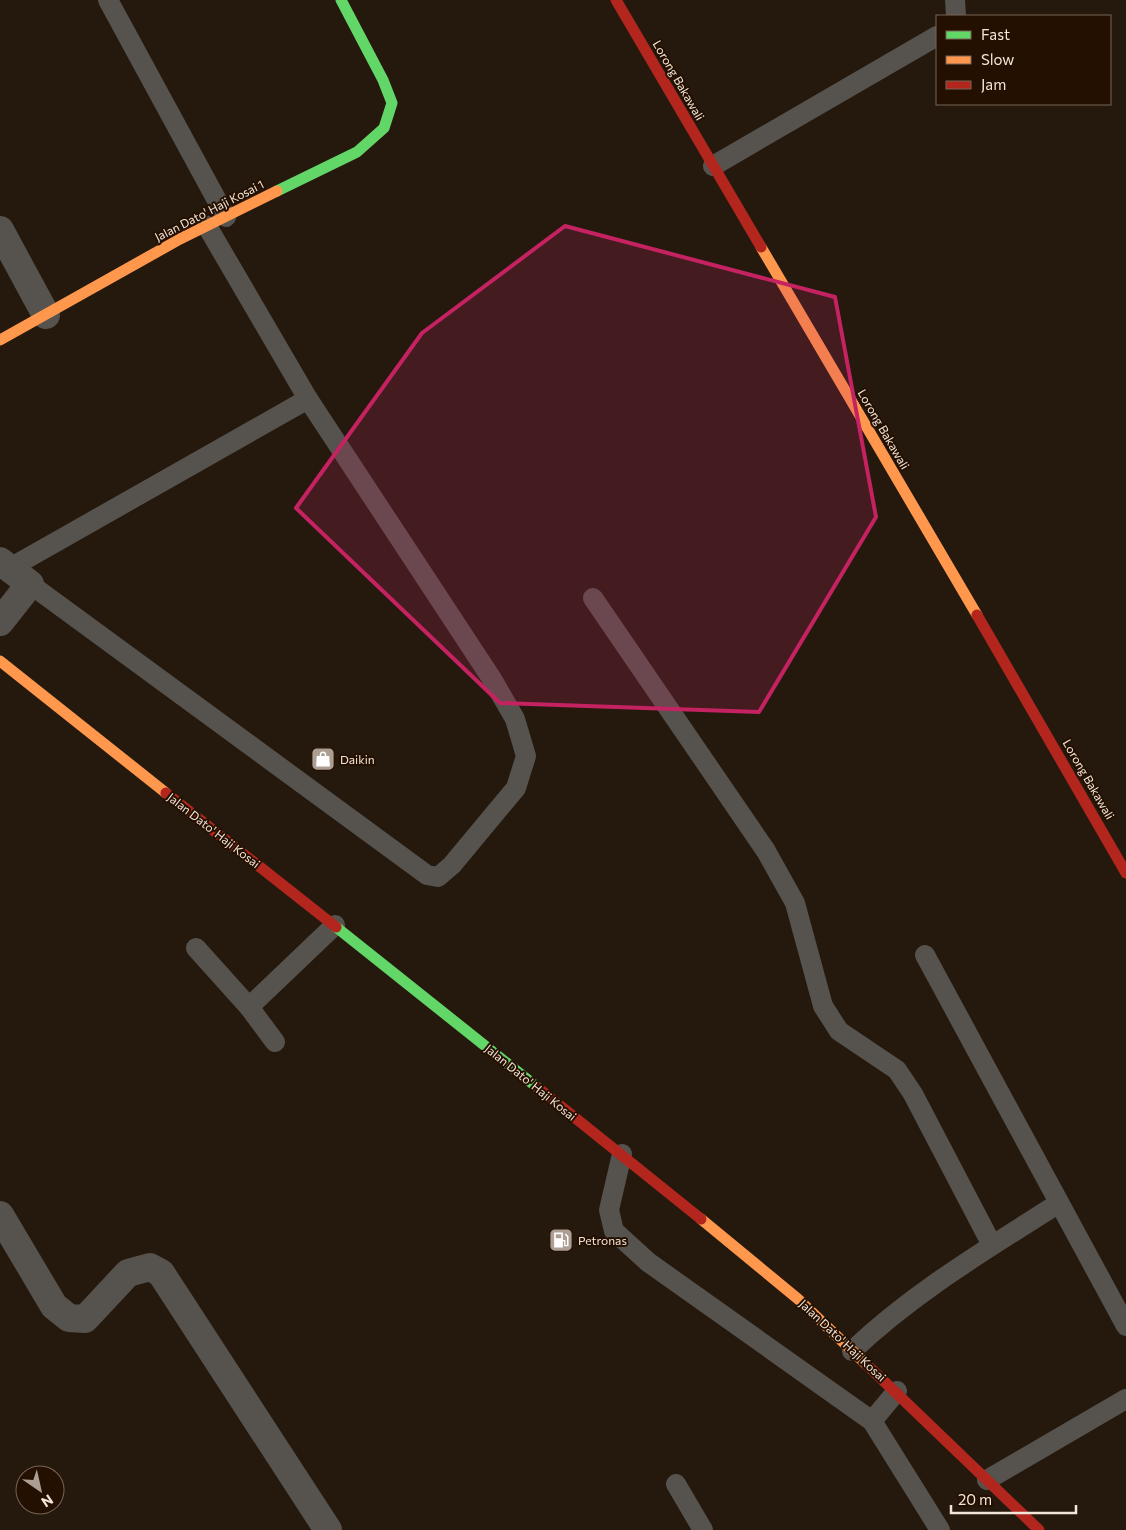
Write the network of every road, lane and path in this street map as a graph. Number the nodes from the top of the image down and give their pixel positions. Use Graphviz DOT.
graph roads {
  1 [pos="108,0"];
  2 [pos="341,0"];
  3 [pos="616,0"];
  4 [pos="955,0"];
  5 [pos="956,15"];
  6 [pos="936,37"];
  7 [pos="713,166"];
  8 [pos="226,216"];
  9 [pos="207,226"];
  10 [pos="0,230"];
  11 [pos="46,315"];
  12 [pos="0,340"];
  13 [pos="308,399"];
  14 [pos="13,571"];
  15 [pos="593,598"];
  16 [pos="0,622"];
  17 [pos="0,661"];
  18 [pos="1126,873"];
  19 [pos="335,925"];
  20 [pos="196,948"];
  21 [pos="925,955"];
  22 [pos="249,1007"];
  23 [pos="275,1042"];
  24 [pos="622,1154"];
  25 [pos="1059,1203"];
  26 [pos="0,1215"];
  27 [pos="992,1245"];
  28 [pos="1126,1326"];
  29 [pos="852,1351"];
  30 [pos="897,1391"];
  31 [pos="1126,1399"];
  32 [pos="872,1422"];
  33 [pos="987,1480"];
  34 [pos="676,1484"];
  35 [pos="328,1530"];
  36 [pos="703,1530"];
  37 [pos="940,1530"];
  38 [pos="1038,1530"];
  1 -- 8 [label="lane"];
  2 -- 8 [label="street, Jalan Dato' Haji Kosai 1"];
  3 -- 7 [label="street, Lorong Bakawali"];
  4 -- 5 [label="lane"];
  6 -- 7 [label="lane"];
  7 -- 18 [label="street, Lorong Bakawali"];
  8 -- 9 [label="street, Jalan Dato' Haji Kosai 1"];
  9 -- 11 [label="street, Jalan Dato' Haji Kosai 1"];
  9 -- 13 [label="lane"];
  10 -- 11 [label="street"];
  11 -- 12 [label="street, Jalan Dato' Haji Kosai 1"];
  13 -- 14 [label="lane"];
  13 -- 14 [label="lane"];
  14 -- 16 [label="street"];
  15 -- 27 [label="lane"];
  17 -- 19 [label="street, Jalan Dato' Haji Kosai"];
  19 -- 22 [label="lane"];
  19 -- 24 [label="street, Jalan Dato' Haji Kosai"];
  20 -- 22 [label="lane"];
  21 -- 25 [label="lane"];
  22 -- 23 [label="lane"];
  24 -- 29 [label="street, Jalan Dato' Haji Kosai"];
  24 -- 32 [label="lane"];
  25 -- 27 [label="lane"];
  25 -- 28 [label="lane"];
  26 -- 35 [label="street"];
  27 -- 29 [label="lane"];
  29 -- 30 [label="street, Jalan Dato' Haji Kosai"];
  30 -- 32 [label="lane"];
  30 -- 33 [label="street, Jalan Dato' Haji Kosai"];
  31 -- 33 [label="lane"];
  32 -- 37 [label="lane"];
  33 -- 38 [label="street, Jalan Dato' Haji Kosai"];
  34 -- 36 [label="lane"];
}
